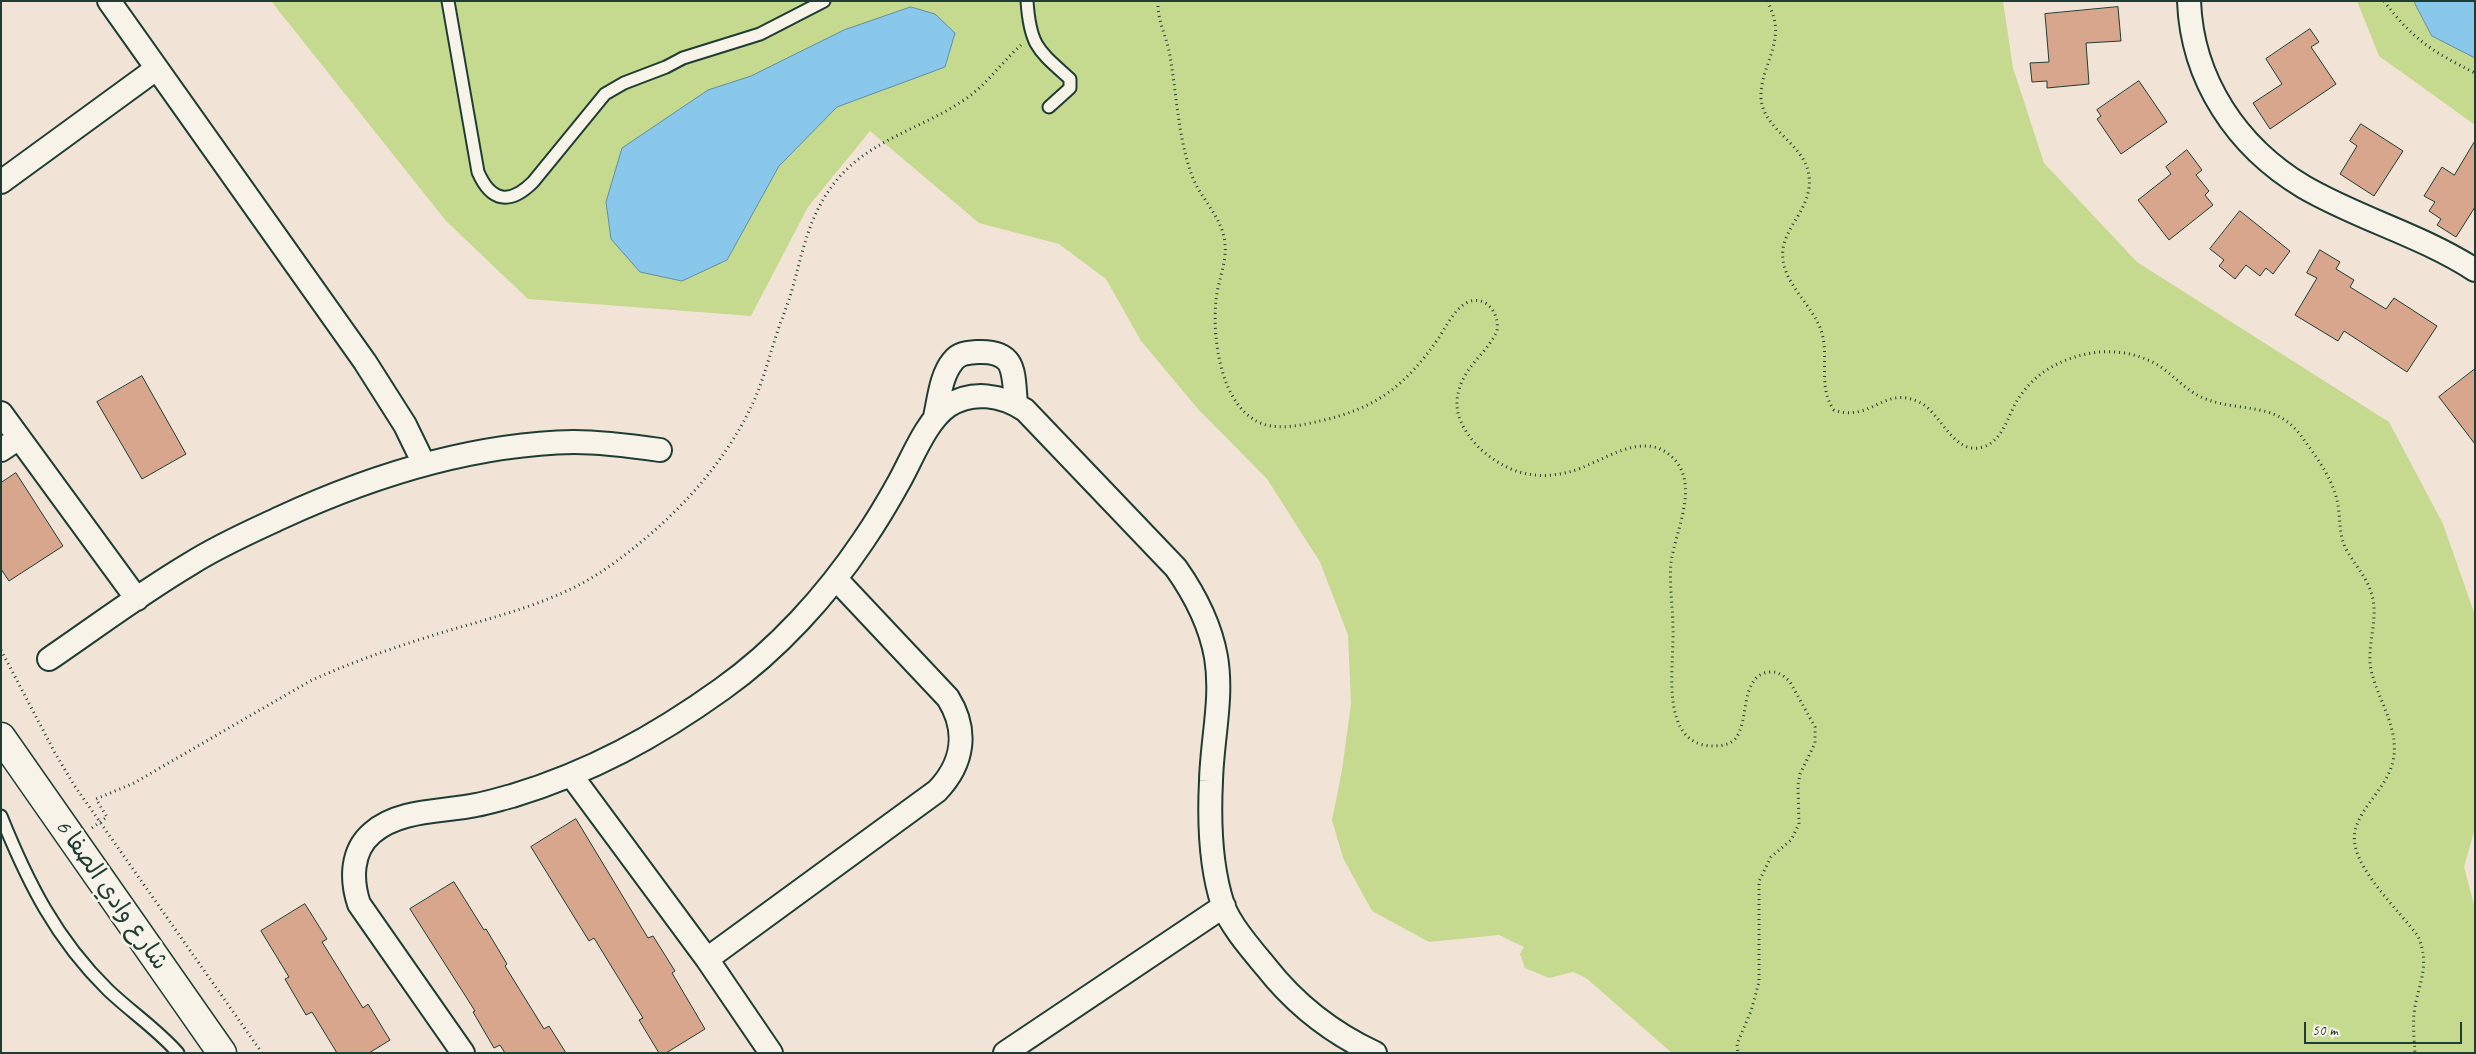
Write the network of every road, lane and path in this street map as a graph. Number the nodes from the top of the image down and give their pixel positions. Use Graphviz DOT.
graph roads {
  1 [pos="109,1"];
  2 [pos="448,1"];
  3 [pos="824,1"];
  4 [pos="1027,1"];
  5 [pos="1158,1"];
  6 [pos="1768,1"];
  7 [pos="2189,1"];
  8 [pos="2384,1"];
  9 [pos="1031,37"];
  10 [pos="156,69"];
  11 [pos="2475,73"];
  12 [pos="1049,107"];
  13 [pos="1,182"];
  14 [pos="2475,270"];
  15 [pos="1016,404"];
  16 [pos="1,413"];
  17 [pos="935,417"];
  18 [pos="10,444"];
  19 [pos="660,450"];
  20 [pos="424,464"];
  21 [pos="836,579"];
  22 [pos="137,599"];
  23 [pos="1,650"];
  24 [pos="49,659"];
  25 [pos="1,737"];
  26 [pos="571,776"];
  27 [pos="1,816"];
  28 [pos="100,822"];
  29 [pos="72,841"];
  30 [pos="1224,906"];
  31 [pos="707,959"];
  32 [pos="1010,1051"];
  33 [pos="178,1053"];
  34 [pos="222,1053"];
  35 [pos="262,1053"];
  36 [pos="463,1053"];
  37 [pos="771,1053"];
  38 [pos="1375,1053"];
  39 [pos="1738,1053"];
  40 [pos="2415,1053"];
  1 -- 10 [label="street"];
  2 -- 3 [label="lane"];
  4 -- 9 [label="lane"];
  5 -- 39 [label="path"];
  6 -- 40 [label="path"];
  7 -- 14 [label="street"];
  8 -- 11 [label="path"];
  9 -- 12 [label="lane"];
  9 -- 28 [label="path"];
  10 -- 13 [label="street"];
  10 -- 20 [label="street"];
  15 -- 17 [label="street"];
  15 -- 17 [label="street"];
  15 -- 30 [label="street"];
  16 -- 18 [label="street"];
  17 -- 21 [label="street"];
  18 -- 22 [label="street"];
  19 -- 20 [label="street"];
  20 -- 22 [label="street"];
  21 -- 26 [label="street"];
  21 -- 31 [label="street"];
  22 -- 24 [label="street"];
  23 -- 28 [label="path"];
  25 -- 29 [label="main road, شارع وادي الصفا 6"];
  26 -- 31 [label="street"];
  26 -- 36 [label="street"];
  27 -- 33 [label="lane"];
  28 -- 29 [label="path"];
  28 -- 35 [label="path"];
  29 -- 34 [label="main road, شارع وادي الصفا 6"];
  30 -- 32 [label="street"];
  30 -- 38 [label="street"];
  31 -- 37 [label="street"];
}
